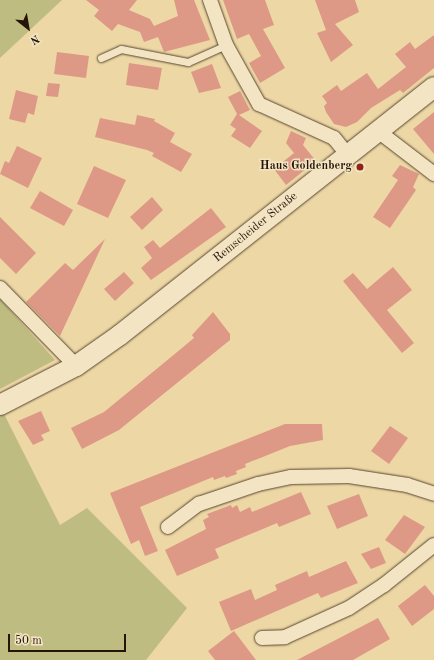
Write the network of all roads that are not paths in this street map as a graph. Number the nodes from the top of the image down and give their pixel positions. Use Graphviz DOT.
graph roads {
  1 [pos="210,0"];
  2 [pos="226,45"];
  3 [pos="101,58"];
  4 [pos="434,87"];
  5 [pos="378,131"];
  6 [pos="348,155"];
  7 [pos="434,174"];
  8 [pos="0,288"];
  9 [pos="76,366"];
  10 [pos="0,405"];
  11 [pos="434,494"];
  12 [pos="168,527"];
  13 [pos="434,545"];
  14 [pos="262,638"];
  1 -- 2 [label="street"];
  2 -- 3 [label="lane"];
  2 -- 6 [label="street"];
  4 -- 5 [label="main road, Remscheider Straße"];
  5 -- 6 [label="main road, Remscheider Straße"];
  5 -- 7 [label="street"];
  6 -- 9 [label="main road, Remscheider Straße"];
  8 -- 9 [label="street"];
  9 -- 10 [label="main road, Remscheider Straße"];
  11 -- 12 [label="street"];
  13 -- 14 [label="street"];
}
